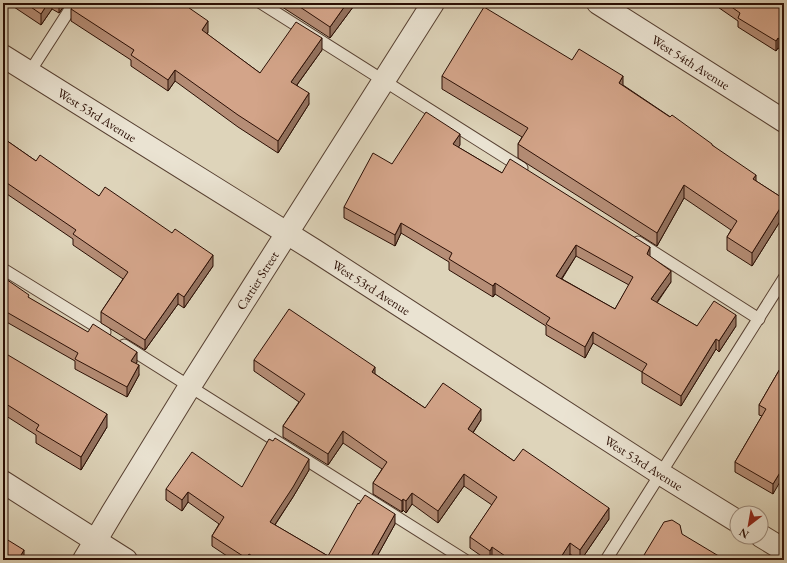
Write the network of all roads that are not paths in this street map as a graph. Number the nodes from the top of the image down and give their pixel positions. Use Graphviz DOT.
graph roads {
  1 [pos="74,3"];
  2 [pos="261,3"];
  3 [pos="433,3"];
  4 [pos="598,3"];
  5 [pos="3,56"];
  6 [pos="29,73"];
  7 [pos="384,81"];
  8 [pos="784,121"];
  9 [pos="531,174"];
  10 [pos="288,234"];
  11 [pos="631,238"];
  12 [pos="3,269"];
  13 [pos="784,278"];
  14 [pos="759,319"];
  15 [pos="190,386"];
  16 [pos="661,474"];
  17 [pos="3,482"];
  18 [pos="729,516"];
  19 [pos="95,540"];
  20 [pos="769,541"];
  21 [pos="784,550"];
  22 [pos="84,560"];
  23 [pos="126,560"];
  24 [pos="465,560"];
  25 [pos="606,560"];
  1 -- 6 [label="lane"];
  2 -- 7 [label="lane"];
  3 -- 7 [label="street, Cartier Street"];
  4 -- 8 [label="street, West 54th Avenue"];
  5 -- 6 [label="street, West 53rd Avenue"];
  6 -- 10 [label="street, West 53rd Avenue"];
  7 -- 9 [label="lane"];
  7 -- 10 [label="street, Cartier Street"];
  10 -- 15 [label="street, Cartier Street"];
  10 -- 16 [label="street, West 53rd Avenue"];
  11 -- 14 [label="lane"];
  12 -- 15 [label="lane"];
  13 -- 14 [label="lane"];
  14 -- 16 [label="lane"];
  15 -- 19 [label="street, Cartier Street"];
  15 -- 24 [label="lane"];
  16 -- 18 [label="street, West 53rd Avenue"];
  16 -- 25 [label="lane"];
  17 -- 19 [label="street"];
  19 -- 22 [label="street, Cartier Street"];
  19 -- 23 [label="street"];
  20 -- 21 [label="street"];
}
